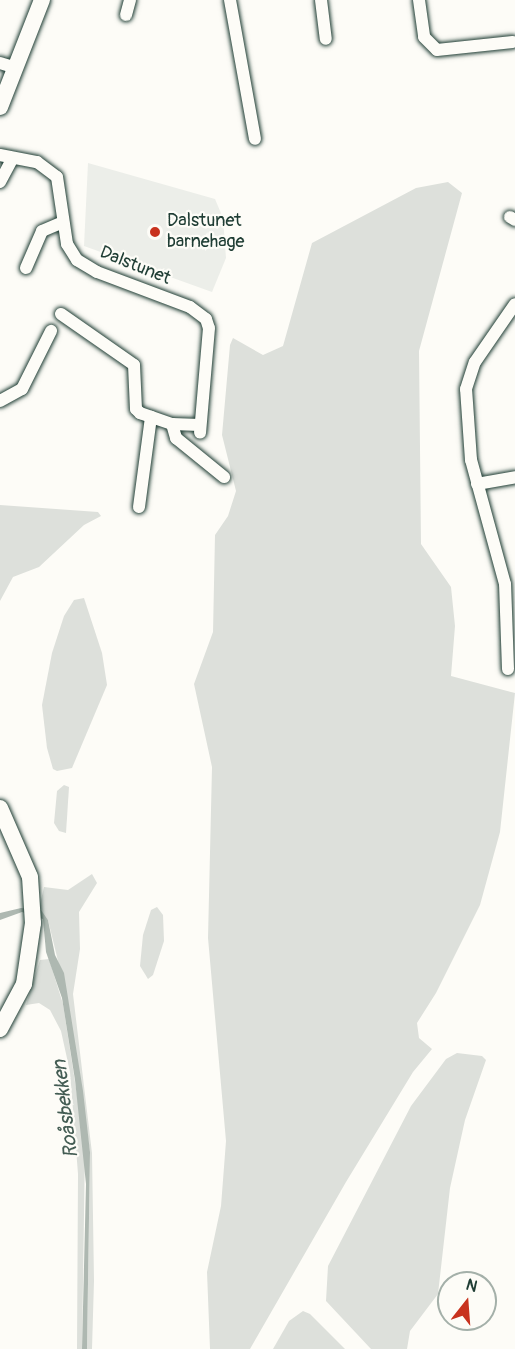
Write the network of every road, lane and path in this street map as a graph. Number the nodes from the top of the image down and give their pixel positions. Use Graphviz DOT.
graph roads {
  1 [pos="42,0"];
  2 [pos="130,0"];
  3 [pos="230,0"];
  4 [pos="321,0"];
  5 [pos="418,0"];
  6 [pos="126,15"];
  7 [pos="326,39"];
  8 [pos="513,42"];
  9 [pos="8,65"];
  10 [pos="0,107"];
  11 [pos="255,139"];
  12 [pos="6,156"];
  13 [pos="0,182"];
  14 [pos="63,222"];
  15 [pos="26,268"];
  16 [pos="515,304"];
  17 [pos="61,314"];
  18 [pos="51,331"];
  19 [pos="0,401"];
  20 [pos="151,417"];
  21 [pos="172,424"];
  22 [pos="224,477"];
  23 [pos="515,477"];
  24 [pos="477,484"];
  25 [pos="139,507"];
  26 [pos="507,669"];
  27 [pos="0,808"];
  28 [pos="0,1029"];
  1 -- 9 [label="main road"];
  2 -- 6 [label="street"];
  3 -- 11 [label="street"];
  4 -- 7 [label="street"];
  5 -- 8 [label="street"];
  9 -- 10 [label="main road"];
  12 -- 13 [label="street, Dalstunet"];
  12 -- 14 [label="street, Dalstunet"];
  14 -- 15 [label="street"];
  14 -- 21 [label="street, Dalstunet"];
  16 -- 24 [label="street"];
  17 -- 20 [label="street"];
  18 -- 19 [label="street"];
  20 -- 21 [label="street, Dalstunet"];
  20 -- 25 [label="street"];
  21 -- 22 [label="street"];
  23 -- 24 [label="street"];
  24 -- 26 [label="street"];
  27 -- 28 [label="main road"];
}
